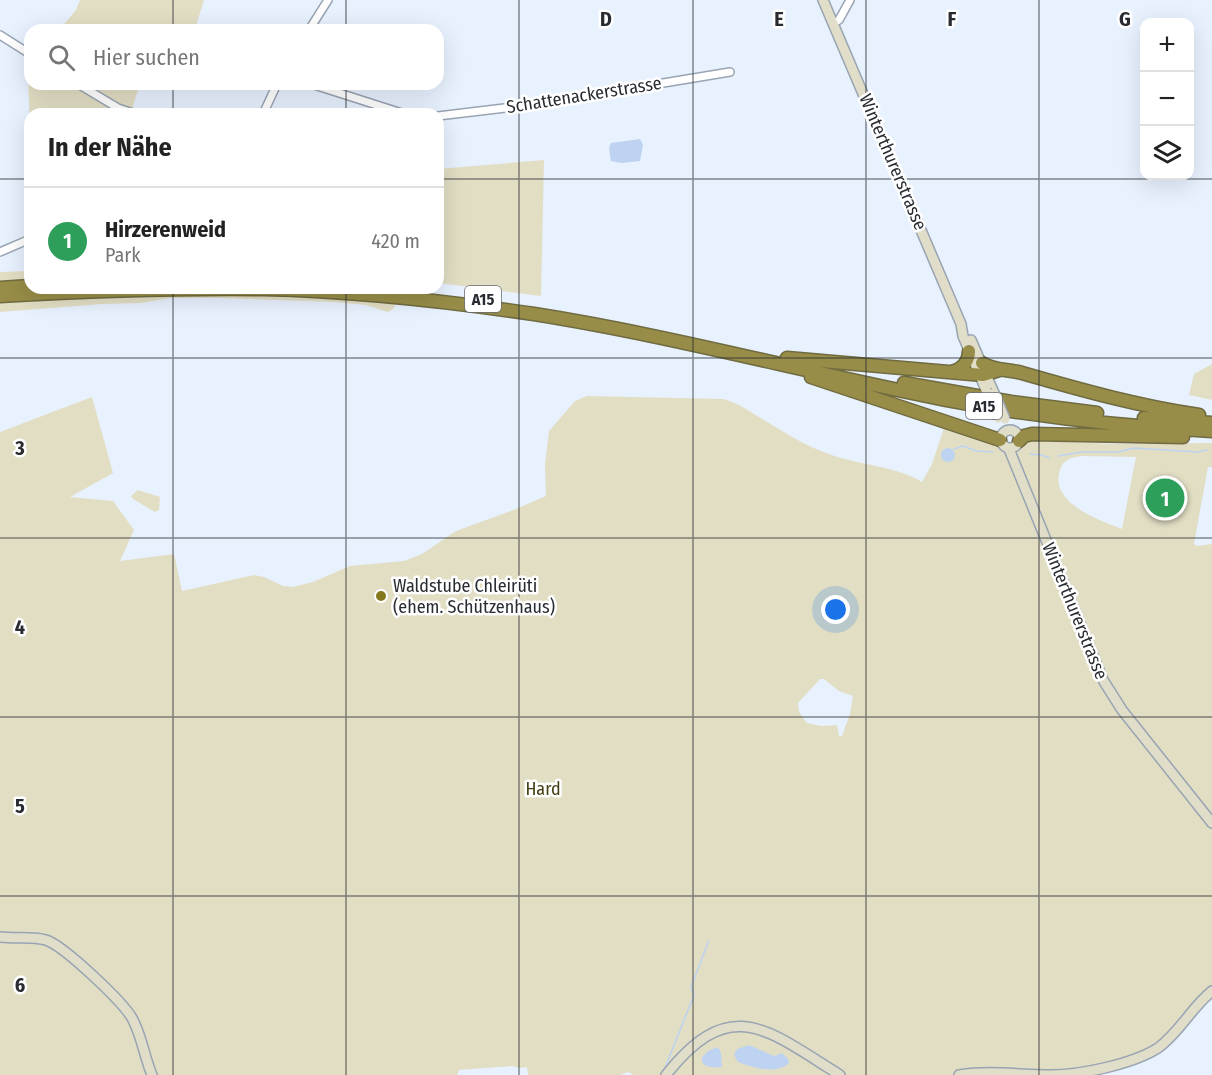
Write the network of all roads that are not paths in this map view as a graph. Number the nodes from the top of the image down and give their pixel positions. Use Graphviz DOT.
graph roads {
  1 [pos="328,0"];
  2 [pos="823,0"];
  3 [pos="850,0"];
  4 [pos="834,23"];
  5 [pos="313,24"];
  6 [pos="0,35"];
  7 [pos="24,50"];
  8 [pos="730,72"];
  9 [pos="88,90"];
  10 [pos="274,90"];
  11 [pos="330,90"];
  12 [pos="118,108"];
  13 [pos="266,108"];
  14 [pos="386,108"];
  15 [pos="444,115"];
  16 [pos="24,242"];
  17 [pos="0,252"];
  18 [pos="24,286"];
  19 [pos="0,288"];
  20 [pos="56,294"];
  21 [pos="352,294"];
  22 [pos="442,294"];
  23 [pos="0,296"];
  24 [pos="961,324"];
  25 [pos="969,351"];
  26 [pos="787,358"];
  27 [pos="760,359"];
  28 [pos="982,371"];
  29 [pos="952,372"];
  30 [pos="1212,417"];
  31 [pos="1212,423"];
  32 [pos="1212,431"];
  33 [pos="1212,436"];
  34 [pos="1010,440"];
  35 [pos="1212,823"];
  36 [pos="0,937"];
  37 [pos="1212,991"];
  38 [pos="152,1075"];
  39 [pos="666,1075"];
  40 [pos="840,1075"];
  41 [pos="958,1075"];
  1 -- 5 [label="street"];
  2 -- 4 [label="main road, Winterthurerstrasse"];
  3 -- 4 [label="street"];
  4 -- 24 [label="main road, Winterthurerstrasse"];
  6 -- 7 [label="street"];
  8 -- 15 [label="street, Schattenackerstrasse"];
  9 -- 12 [label="street"];
  10 -- 13 [label="street"];
  11 -- 14 [label="street"];
  16 -- 17 [label="street"];
  18 -- 19 [label="highway"];
  20 -- 23 [label="highway, A15"];
  21 -- 27 [label="highway, A15"];
  22 -- 26 [label="highway, A15"];
  24 -- 25 [label="main road, Winterthurerstrasse"];
  24 -- 28 [label="main road, Winterthurerstrasse"];
  25 -- 28 [label="main road, Winterthurerstrasse"];
  25 -- 29 [label="highway"];
  26 -- 29 [label="highway"];
  26 -- 31 [label="highway, A15"];
  27 -- 32 [label="highway, A15"];
  27 -- 34 [label="highway"];
  28 -- 29 [label="highway"];
  28 -- 30 [label="highway"];
  28 -- 34 [label="main road, Winterthurerstrasse, bridge"];
  33 -- 34 [label="highway"];
  34 -- 35 [label="main road, Winterthurerstrasse"];
  36 -- 38 [label="main road"];
  37 -- 41 [label="main road"];
  39 -- 40 [label="main road"];
}
